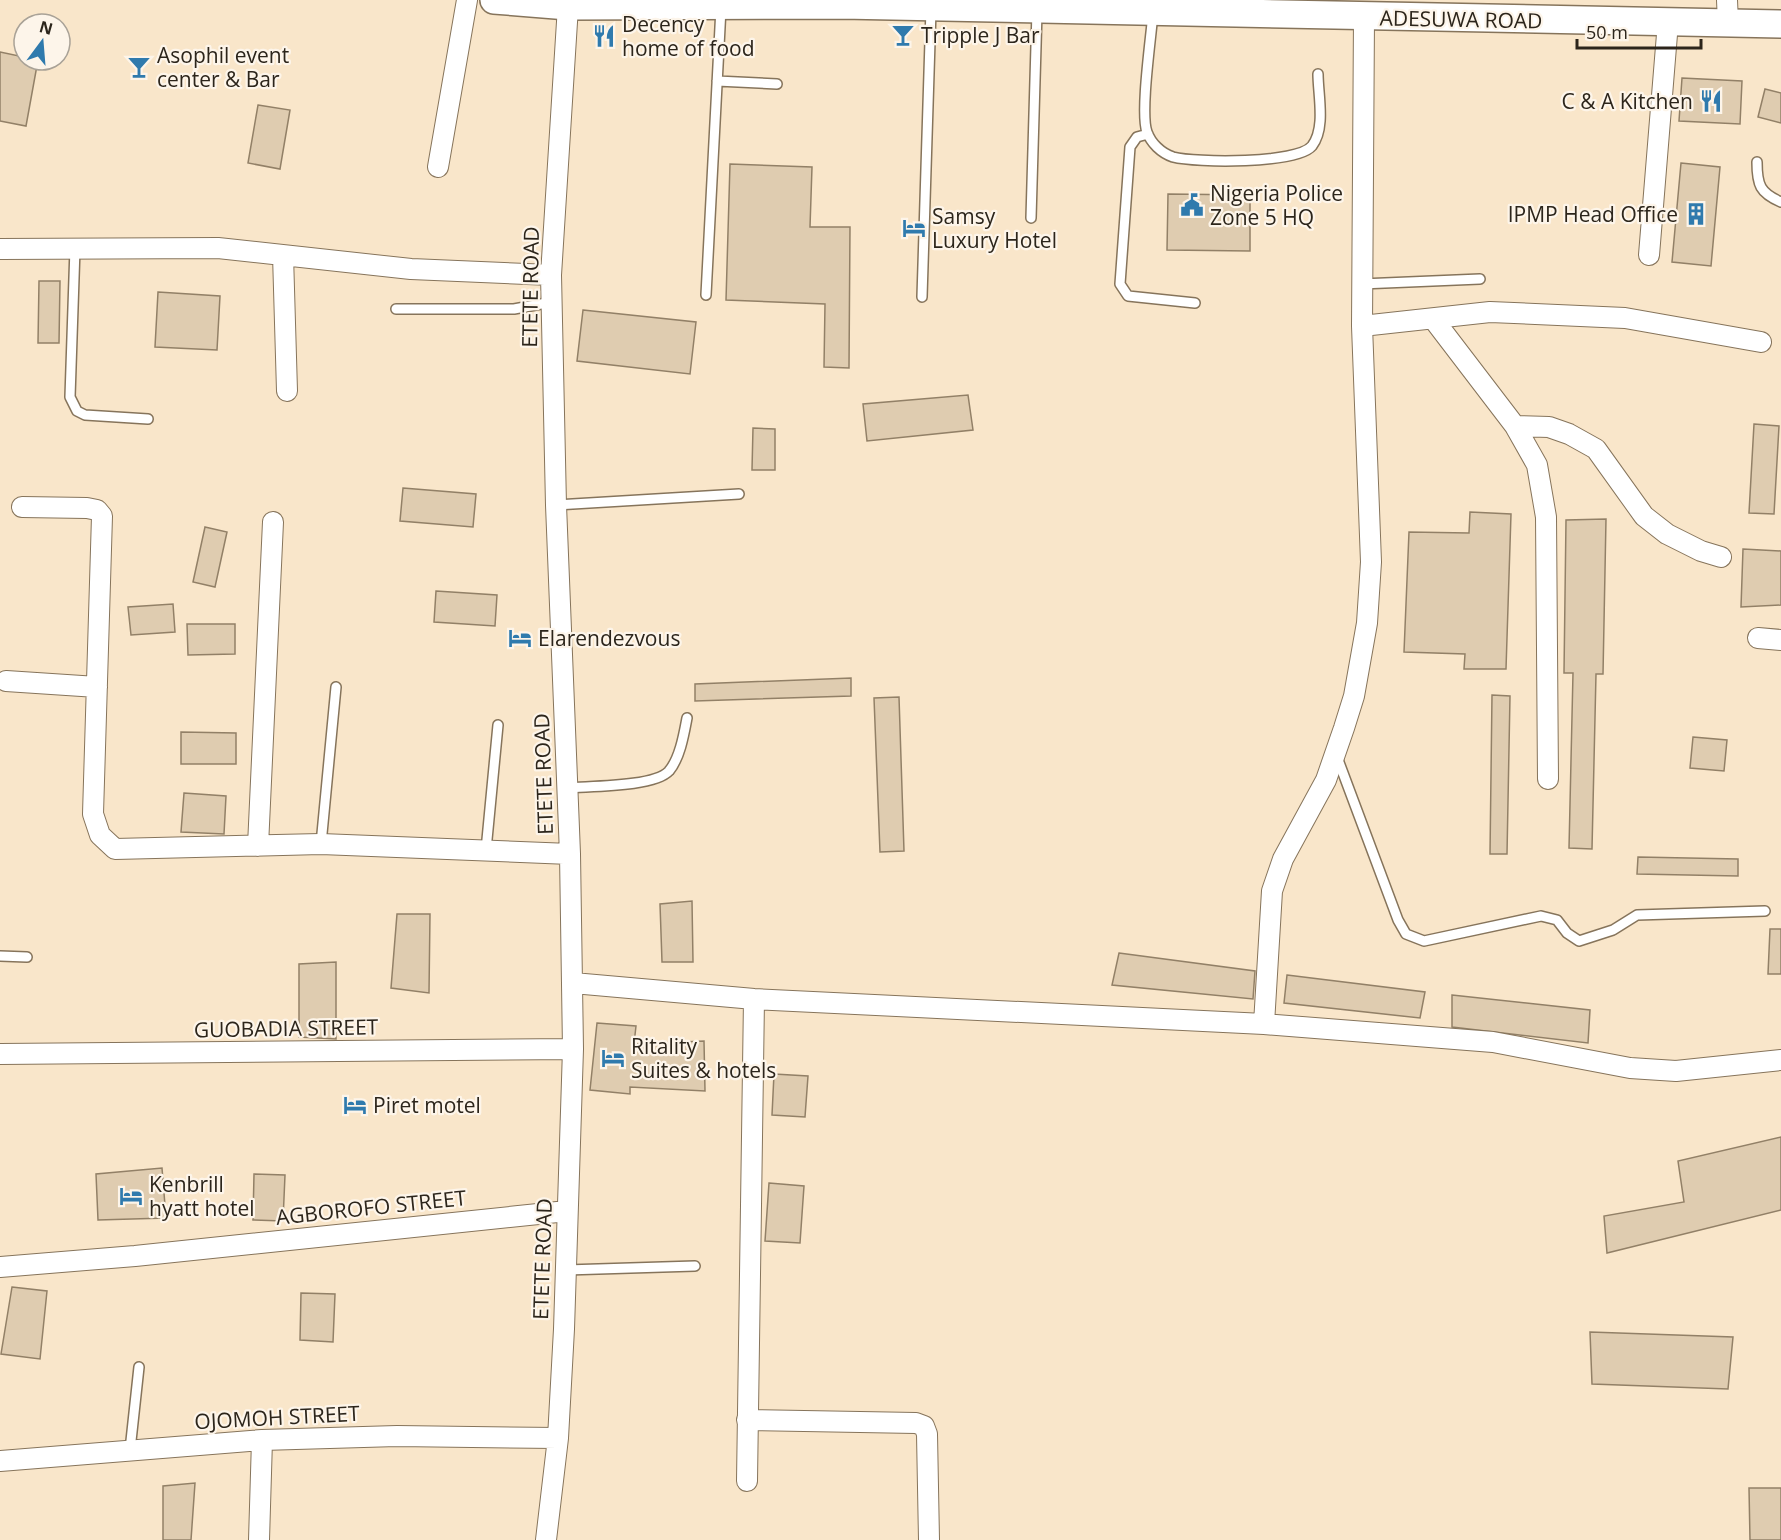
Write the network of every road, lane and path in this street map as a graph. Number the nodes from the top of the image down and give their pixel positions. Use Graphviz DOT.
graph roads {
  1 [pos="466,0"];
  2 [pos="494,0"];
  3 [pos="568,6"];
  4 [pos="721,6"];
  5 [pos="1234,6"];
  6 [pos="931,7"];
  7 [pos="1038,9"];
  8 [pos="1153,11"];
  9 [pos="1728,11"];
  10 [pos="1364,17"];
  11 [pos="1668,22"];
  12 [pos="1781,24"];
  13 [pos="1318,74"];
  14 [pos="717,81"];
  15 [pos="777,84"];
  16 [pos="1148,134"];
  17 [pos="1757,162"];
  18 [pos="438,167"];
  19 [pos="1781,202"];
  20 [pos="1031,218"];
  21 [pos="75,248"];
  22 [pos="0,249"];
  23 [pos="283,255"];
  24 [pos="1649,255"];
  25 [pos="551,275"];
  26 [pos="1480,279"];
  27 [pos="1361,284"];
  28 [pos="706,295"];
  29 [pos="922,297"];
  30 [pos="552,302"];
  31 [pos="1195,303"];
  32 [pos="396,309"];
  33 [pos="1434,320"];
  34 [pos="1362,326"];
  35 [pos="1761,342"];
  36 [pos="287,391"];
  37 [pos="148,419"];
  38 [pos="1515,426"];
  39 [pos="739,494"];
  40 [pos="556,505"];
  41 [pos="22,507"];
  42 [pos="273,522"];
  43 [pos="1721,557"];
  44 [pos="1758,638"];
  45 [pos="1781,640"];
  46 [pos="6,681"];
  47 [pos="97,687"];
  48 [pos="336,687"];
  49 [pos="687,718"];
  50 [pos="498,724"];
  51 [pos="1335,752"];
  52 [pos="1548,779"];
  53 [pos="568,788"];
  54 [pos="321,844"];
  55 [pos="258,846"];
  56 [pos="486,850"];
  57 [pos="570,854"];
  58 [pos="1766,911"];
  59 [pos="0,956"];
  60 [pos="27,957"];
  61 [pos="573,983"];
  62 [pos="754,999"];
  63 [pos="1264,1024"];
  64 [pos="573,1049"];
  65 [pos="0,1054"];
  66 [pos="1781,1060"];
  67 [pos="567,1211"];
  68 [pos="695,1266"];
  69 [pos="0,1268"];
  70 [pos="566,1270"];
  71 [pos="139,1367"];
  72 [pos="747,1420"];
  73 [pos="558,1438"];
  74 [pos="262,1440"];
  75 [pos="130,1450"];
  76 [pos="0,1461"];
  77 [pos="747,1481"];
  78 [pos="259,1540"];
  79 [pos="546,1540"];
  80 [pos="929,1540"];
  1 -- 18 [label="street"];
  2 -- 3 [label="street, ADESUWA ROAD"];
  3 -- 4 [label="street, ADESUWA ROAD"];
  3 -- 25 [label="street, ETETE ROAD"];
  4 -- 6 [label="street, ADESUWA ROAD"];
  4 -- 14 [label="lane"];
  5 -- 8 [label="street, ADESUWA ROAD"];
  5 -- 10 [label="street, ADESUWA ROAD"];
  6 -- 7 [label="street, ADESUWA ROAD"];
  6 -- 29 [label="lane"];
  7 -- 8 [label="street, ADESUWA ROAD"];
  7 -- 20 [label="lane"];
  8 -- 16 [label="lane"];
  9 -- 11 [label="street, ADESUWA ROAD"];
  9 -- 12 [label="street, ADESUWA ROAD"];
  10 -- 11 [label="street, ADESUWA ROAD"];
  10 -- 27 [label="street"];
  11 -- 24 [label="street"];
  13 -- 16 [label="lane"];
  14 -- 15 [label="lane"];
  14 -- 28 [label="lane"];
  16 -- 31 [label="lane"];
  17 -- 19 [label="lane"];
  21 -- 22 [label="street"];
  21 -- 23 [label="street"];
  21 -- 37 [label="lane"];
  23 -- 25 [label="street"];
  23 -- 36 [label="street"];
  25 -- 30 [label="street, ETETE ROAD"];
  26 -- 27 [label="lane"];
  27 -- 34 [label="street"];
  30 -- 32 [label="lane"];
  30 -- 40 [label="street, ETETE ROAD"];
  33 -- 34 [label="street"];
  33 -- 35 [label="street"];
  33 -- 38 [label="street"];
  34 -- 51 [label="street"];
  38 -- 43 [label="street"];
  38 -- 52 [label="street"];
  39 -- 40 [label="lane"];
  40 -- 53 [label="street, ETETE ROAD"];
  41 -- 47 [label="street"];
  42 -- 55 [label="street"];
  44 -- 45 [label="street"];
  46 -- 47 [label="street"];
  47 -- 55 [label="street"];
  48 -- 54 [label="lane"];
  49 -- 53 [label="lane"];
  50 -- 56 [label="lane"];
  51 -- 58 [label="lane"];
  51 -- 63 [label="street"];
  53 -- 57 [label="street, ETETE ROAD"];
  54 -- 55 [label="street"];
  54 -- 56 [label="street"];
  56 -- 57 [label="street"];
  57 -- 61 [label="street, ETETE ROAD"];
  59 -- 60 [label="lane"];
  61 -- 62 [label="street"];
  61 -- 64 [label="street, ETETE ROAD"];
  62 -- 63 [label="street"];
  62 -- 72 [label="street"];
  63 -- 66 [label="street"];
  64 -- 65 [label="street, GUOBADIA STREET"];
  64 -- 67 [label="street, ETETE ROAD"];
  67 -- 69 [label="street, AGBOROFO STREET"];
  67 -- 70 [label="street, ETETE ROAD"];
  68 -- 70 [label="lane"];
  70 -- 73 [label="street, ETETE ROAD"];
  71 -- 75 [label="lane"];
  72 -- 77 [label="street"];
  72 -- 80 [label="street"];
  73 -- 74 [label="street, OJOMOH STREET"];
  73 -- 79 [label="street, ETETE ROAD"];
  74 -- 75 [label="street, OJOMOH STREET"];
  74 -- 78 [label="street"];
  75 -- 76 [label="street, OJOMOH STREET"];
}
